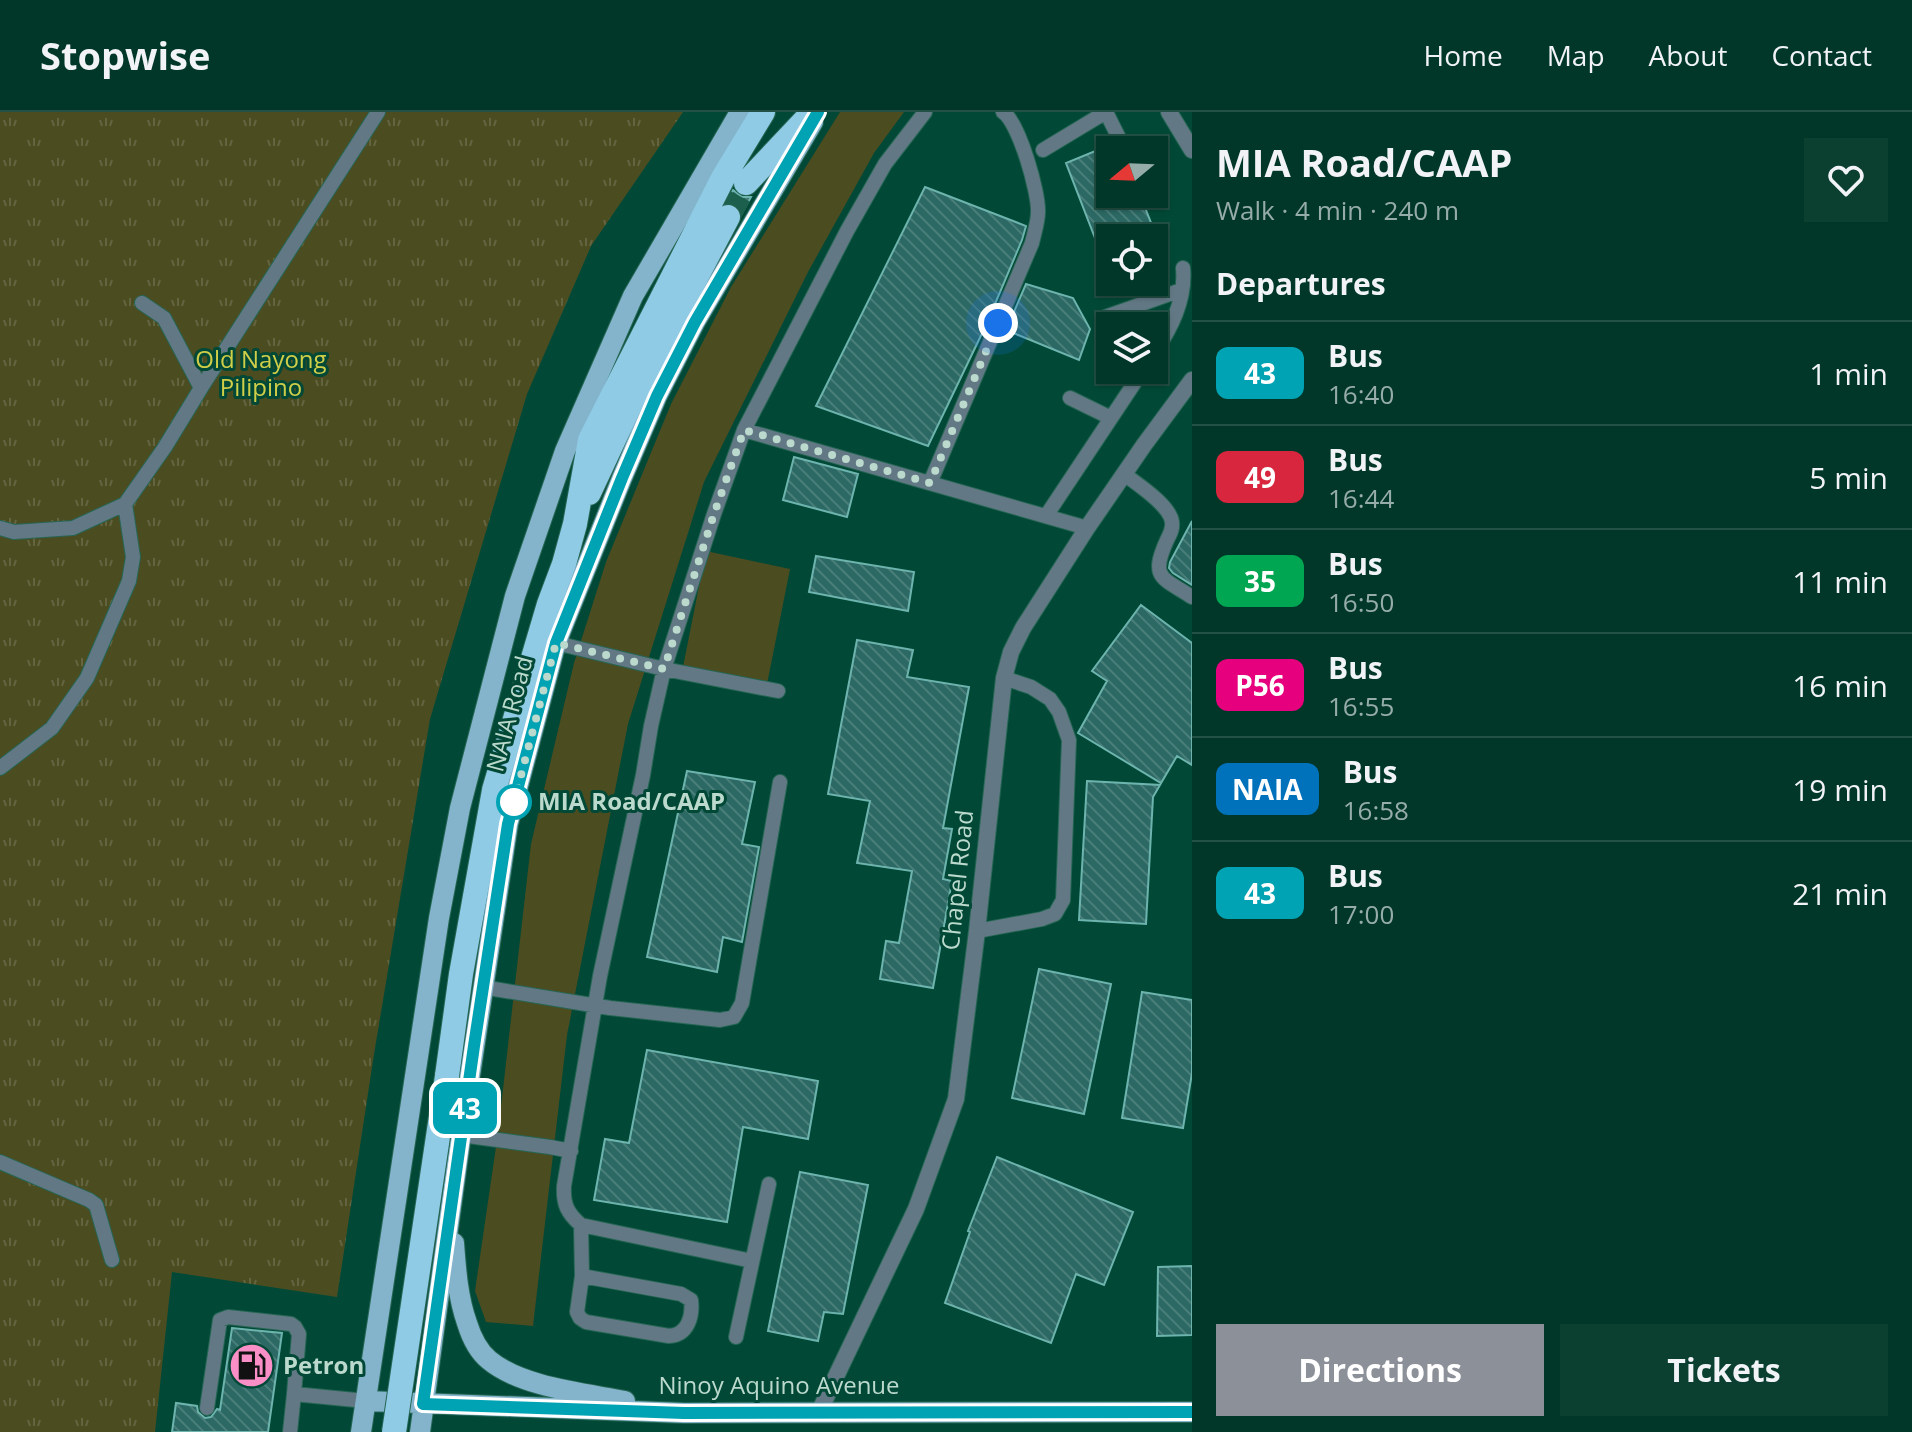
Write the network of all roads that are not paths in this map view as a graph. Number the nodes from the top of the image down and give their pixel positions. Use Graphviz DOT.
graph roads {
  1 [pos="378,112"];
  2 [pos="740,112"];
  3 [pos="763,112"];
  4 [pos="816,112"];
  5 [pos="925,112"];
  6 [pos="1003,112"];
  7 [pos="1169,112"];
  8 [pos="1118,136"];
  9 [pos="1190,144"];
  10 [pos="1043,150"];
  11 [pos="746,183"];
  12 [pos="728,217"];
  13 [pos="1183,268"];
  14 [pos="1181,290"];
  15 [pos="142,303"];
  16 [pos="1119,312"];
  17 [pos="1168,333"];
  18 [pos="1192,380"];
  19 [pos="1134,384"];
  20 [pos="201,388"];
  21 [pos="1070,398"];
  22 [pos="1111,418"];
  23 [pos="744,430"];
  24 [pos="1124,474"];
  25 [pos="930,483"];
  26 [pos="125,504"];
  27 [pos="1046,516"];
  28 [pos="575,524"];
  29 [pos="0,528"];
  30 [pos="1087,528"];
  31 [pos="1192,597"];
  32 [pos="556,643"];
  33 [pos="664,669"];
  34 [pos="1004,678"];
  35 [pos="778,691"];
  36 [pos="0,768"];
  37 [pos="780,782"];
  38 [pos="977,931"];
  39 [pos="482,987"];
  40 [pos="597,1006"];
  41 [pos="461,1135"];
  42 [pos="571,1151"];
  43 [pos="0,1162"];
  44 [pos="769,1184"];
  45 [pos="450,1209"];
  46 [pos="581,1225"];
  47 [pos="112,1260"];
  48 [pos="752,1261"];
  49 [pos="582,1276"];
  50 [pos="736,1337"];
  51 [pos="294,1394"];
  52 [pos="366,1401"];
  53 [pos="423,1404"];
  54 [pos="207,1408"];
  55 [pos="819,1412"];
  56 [pos="1192,1412"];
  57 [pos="684,1413"];
  58 [pos="290,1432"];
  59 [pos="361,1432"];
  60 [pos="394,1432"];
  61 [pos="420,1432"];
  1 -- 20 [label="lane"];
  2 -- 52 [label="main road, NAIA Road"];
  3 -- 28 [label="highway"];
  4 -- 11 [label="highway"];
  4 -- 32 [label="main road, NAIA Road"];
  5 -- 23 [label="lane"];
  6 -- 25 [label="lane"];
  7 -- 9 [label="street"];
  8 -- 10 [label="lane"];
  12 -- 28 [label="highway"];
  13 -- 14 [label="lane"];
  14 -- 16 [label="lane"];
  14 -- 17 [label="lane"];
  15 -- 20 [label="lane"];
  18 -- 24 [label="street, Chapel Road"];
  19 -- 22 [label="lane"];
  20 -- 26 [label="lane"];
  21 -- 22 [label="lane"];
  22 -- 27 [label="lane"];
  23 -- 25 [label="lane"];
  23 -- 33 [label="lane"];
  24 -- 30 [label="street, Chapel Road"];
  24 -- 31 [label="lane"];
  25 -- 27 [label="lane"];
  26 -- 29 [label="lane"];
  26 -- 36 [label="lane"];
  27 -- 30 [label="lane"];
  28 -- 60 [label="highway, bridge"];
  30 -- 34 [label="street, Chapel Road"];
  32 -- 33 [label="lane"];
  32 -- 39 [label="main road, NAIA Road"];
  33 -- 35 [label="lane"];
  33 -- 40 [label="lane"];
  34 -- 38 [label="street, Chapel Road"];
  34 -- 38 [label="lane"];
  37 -- 40 [label="lane"];
  38 -- 55 [label="street, Chapel Road"];
  39 -- 40 [label="lane"];
  39 -- 41 [label="main road, NAIA Road"];
  40 -- 42 [label="lane"];
  41 -- 42 [label="lane"];
  41 -- 45 [label="main road, NAIA Road"];
  42 -- 46 [label="lane"];
  43 -- 47 [label="lane"];
  44 -- 48 [label="lane"];
  45 -- 53 [label="main road, NAIA Road"];
  45 -- 57 [label="main road"];
  46 -- 48 [label="lane"];
  46 -- 49 [label="lane"];
  48 -- 50 [label="lane"];
  49 -- 49 [label="lane"];
  51 -- 52 [label="lane"];
  51 -- 54 [label="lane"];
  51 -- 58 [label="lane"];
  52 -- 53 [label="main road, Ninoy Aquino Avenue"];
  52 -- 59 [label="main road, NAIA Road"];
  53 -- 57 [label="main road, Ninoy Aquino Avenue"];
  53 -- 61 [label="main road, NAIA Road"];
  55 -- 56 [label="main road, Ninoy Aquino Avenue"];
  55 -- 57 [label="main road, Ninoy Aquino Avenue"];
}
